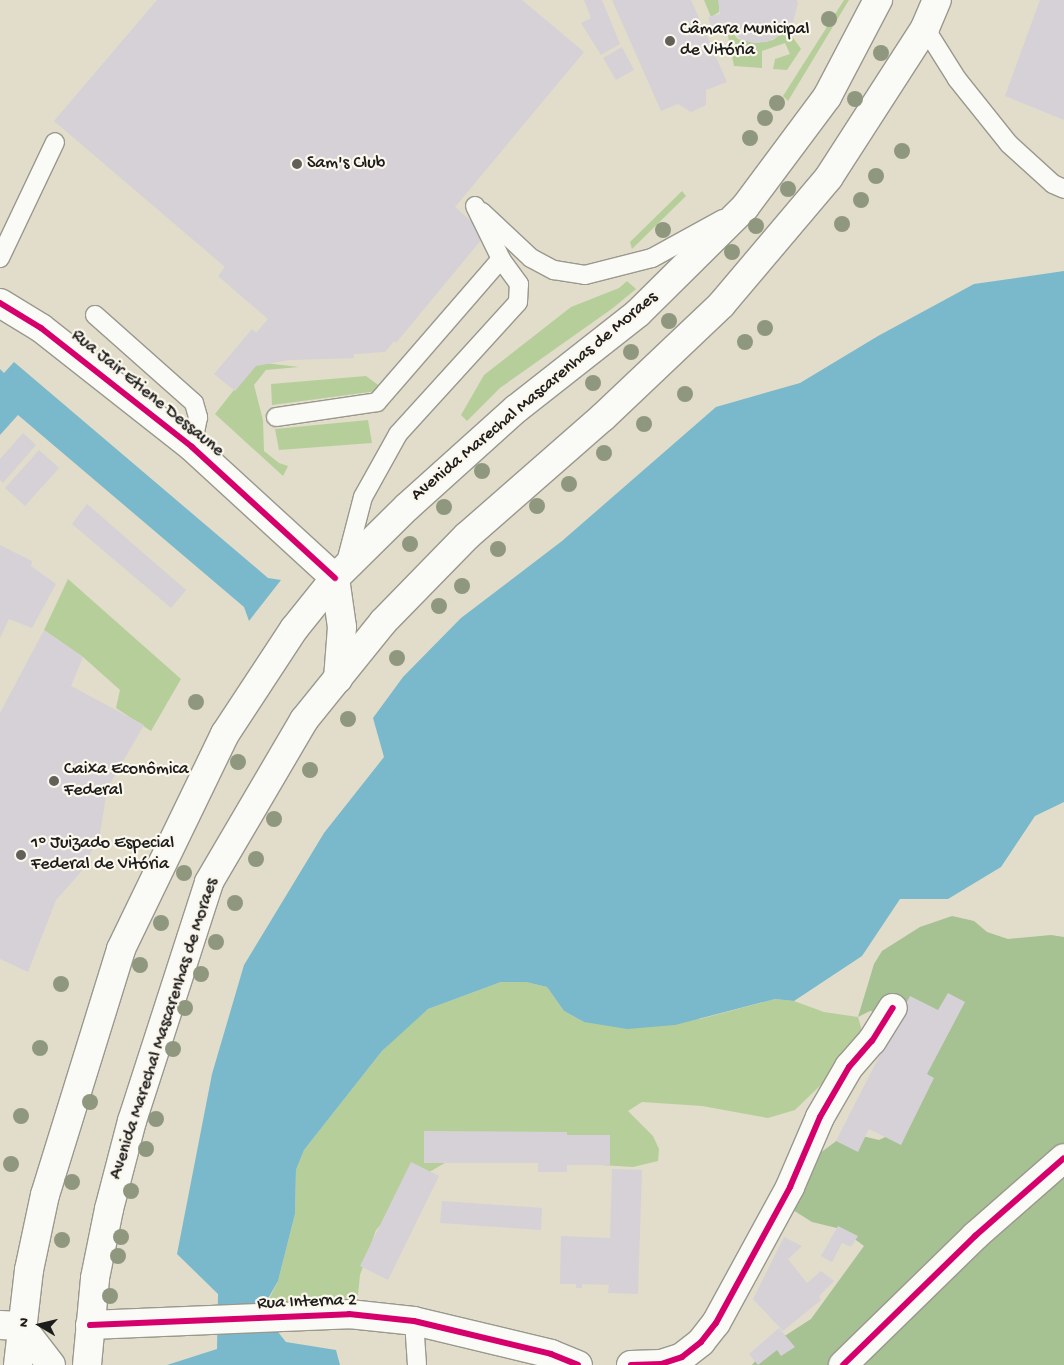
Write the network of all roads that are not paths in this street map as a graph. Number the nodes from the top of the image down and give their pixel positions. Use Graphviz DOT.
graph roads {
  1 [pos="878,0"];
  2 [pos="937,0"];
  3 [pos="925,28"];
  4 [pos="55,142"];
  5 [pos="1064,189"];
  6 [pos="745,207"];
  7 [pos="0,258"];
  8 [pos="500,259"];
  9 [pos="0,303"];
  10 [pos="95,315"];
  11 [pos="276,417"];
  12 [pos="192,447"];
  13 [pos="340,574"];
  14 [pos="338,679"];
  15 [pos="893,1008"];
  16 [pos="1064,1158"];
  17 [pos="414,1321"];
  18 [pos="10,1326"];
  19 [pos="90,1326"];
  20 [pos="18,1365"];
  21 [pos="51,1365"];
  22 [pos="87,1365"];
  23 [pos="417,1365"];
  24 [pos="578,1365"];
  25 [pos="631,1365"];
  26 [pos="843,1365"];
  1 -- 6 [label="main road, Avenida Marechal Mascarenhas de Moraes"];
  2 -- 3 [label="main road, Avenida Marechal Mascarenhas de Moraes"];
  3 -- 5 [label="lane"];
  3 -- 14 [label="main road, Avenida Marechal Mascarenhas de Moraes"];
  4 -- 7 [label="lane"];
  6 -- 8 [label="lane"];
  6 -- 13 [label="main road, Avenida Marechal Mascarenhas de Moraes"];
  8 -- 11 [label="lane"];
  8 -- 13 [label="lane"];
  9 -- 12 [label="main road, Rua Jair Etiene Dessaune"];
  10 -- 12 [label="lane"];
  12 -- 13 [label="main road, Rua Jair Etiene Dessaune"];
  13 -- 14 [label="main road"];
  13 -- 18 [label="main road, Avenida Marechal Mascarenhas de Moraes"];
  14 -- 19 [label="main road, Avenida Marechal Mascarenhas de Moraes"];
  15 -- 25 [label="main road"];
  16 -- 26 [label="main road"];
  17 -- 19 [label="main road, Rua Interna 2"];
  17 -- 23 [label="lane"];
  17 -- 24 [label="main road, Rua Interna 2"];
  18 -- 20 [label="main road, Avenida Marechal Mascarenhas de Moraes"];
  18 -- 21 [label="main road"];
  19 -- 22 [label="main road, Avenida Marechal Mascarenhas de Moraes"];
}
